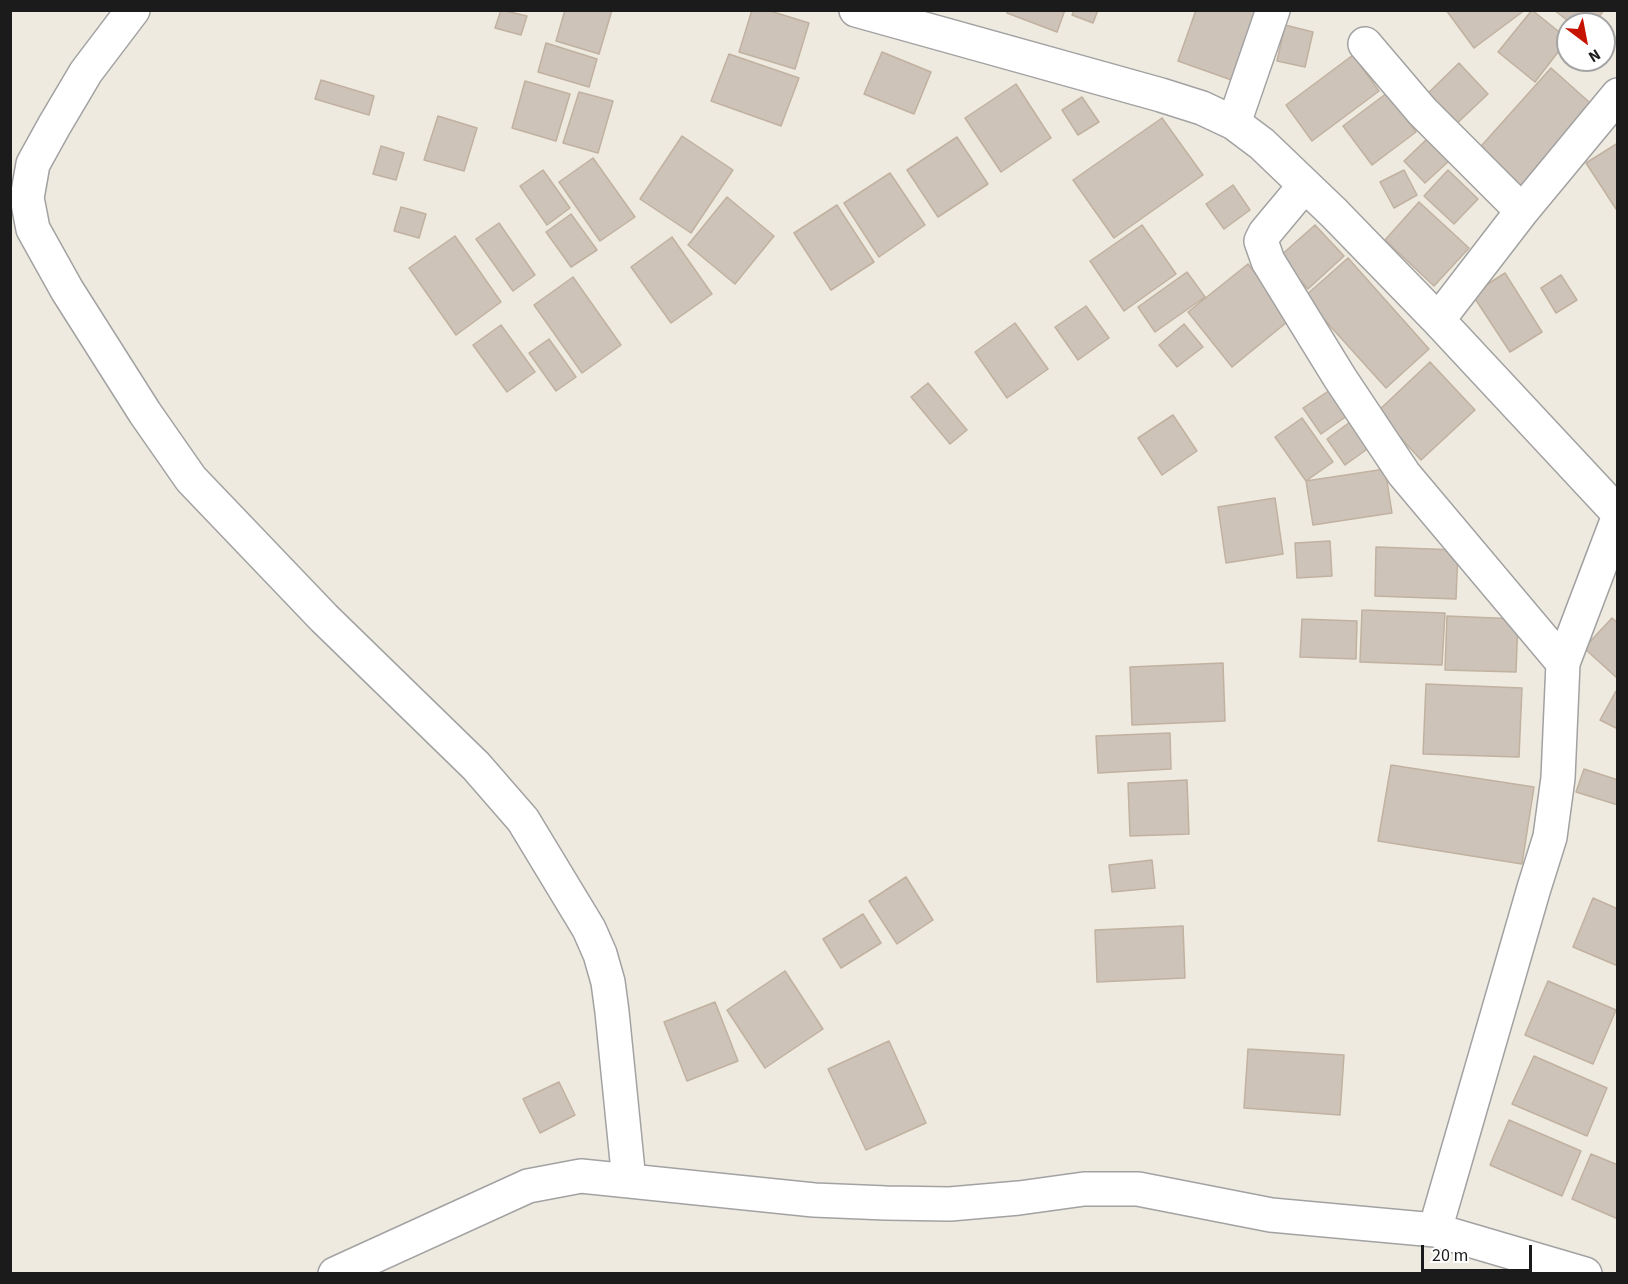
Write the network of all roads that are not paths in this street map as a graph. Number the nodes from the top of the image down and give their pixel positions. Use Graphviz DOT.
graph roads {
  1 [pos="133,10"];
  2 [pos="856,10"];
  3 [pos="1273,10"];
  4 [pos="1365,44"];
  5 [pos="1617,95"];
  6 [pos="1234,123"];
  7 [pos="1305,185"];
  8 [pos="1522,211"];
  9 [pos="1438,320"];
  10 [pos="1617,513"];
  11 [pos="1617,518"];
  12 [pos="1563,663"];
  13 [pos="629,1181"];
  14 [pos="1435,1230"];
  15 [pos="334,1274"];
  16 [pos="1585,1274"];
  1 -- 13 [label="street"];
  2 -- 6 [label="street"];
  3 -- 6 [label="street"];
  4 -- 8 [label="street"];
  5 -- 8 [label="street"];
  6 -- 7 [label="street"];
  7 -- 9 [label="street"];
  7 -- 12 [label="street"];
  8 -- 9 [label="street"];
  9 -- 10 [label="street"];
  11 -- 12 [label="street"];
  12 -- 14 [label="street"];
  13 -- 14 [label="street"];
  13 -- 15 [label="street"];
  14 -- 16 [label="street"];
}
